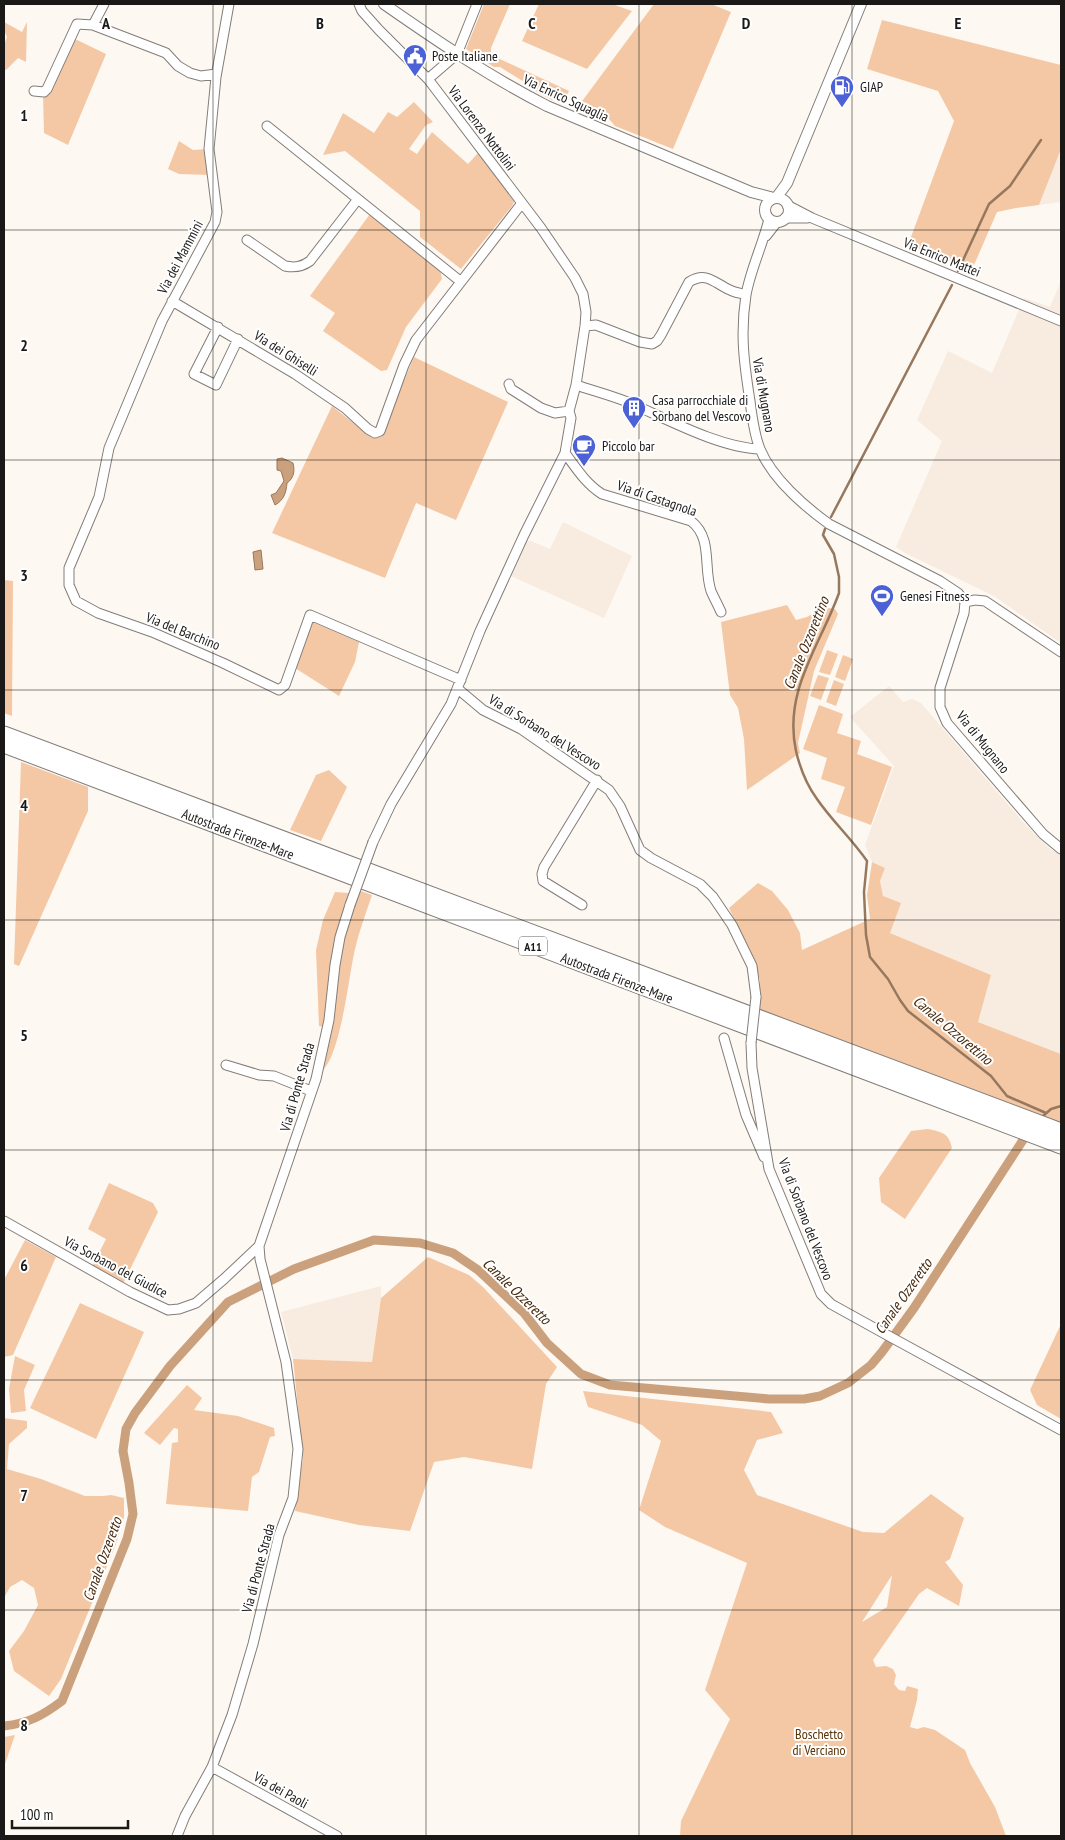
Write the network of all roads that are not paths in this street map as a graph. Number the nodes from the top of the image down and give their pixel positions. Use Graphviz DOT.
graph roads {
  1 [pos="104,4"];
  2 [pos="229,4"];
  3 [pos="359,4"];
  4 [pos="384,4"];
  5 [pos="477,4"];
  6 [pos="861,4"];
  7 [pos="93,26"];
  8 [pos="457,54"];
  9 [pos="216,74"];
  10 [pos="428,79"];
  11 [pos="34,91"];
  12 [pos="267,126"];
  13 [pos="787,183"];
  14 [pos="751,192"];
  15 [pos="775,198"];
  16 [pos="358,199"];
  17 [pos="522,203"];
  18 [pos="787,204"];
  19 [pos="774,218"];
  20 [pos="812,218"];
  21 [pos="248,240"];
  22 [pos="460,281"];
  23 [pos="746,294"];
  24 [pos="172,301"];
  25 [pos="1061,321"];
  26 [pos="585,326"];
  27 [pos="218,327"];
  28 [pos="238,340"];
  29 [pos="141,370"];
  30 [pos="509,384"];
  31 [pos="576,385"];
  32 [pos="569,411"];
  33 [pos="760,449"];
  34 [pos="565,453"];
  35 [pos="964,602"];
  36 [pos="721,612"];
  37 [pos="1061,652"];
  38 [pos="460,684"];
  39 [pos="4,734"];
  40 [pos="4,746"];
  41 [pos="597,780"];
  42 [pos="1061,849"];
  43 [pos="582,905"];
  44 [pos="724,1038"];
  45 [pos="226,1065"];
  46 [pos="311,1091"];
  47 [pos="1061,1131"];
  48 [pos="1061,1146"];
  49 [pos="769,1169"];
  50 [pos="4,1222"];
  51 [pos="259,1246"];
  52 [pos="1061,1430"];
  53 [pos="212,1767"];
  54 [pos="177,1836"];
  55 [pos="337,1836"];
  1 -- 7 [label="street"];
  2 -- 9 [label="street, Via dei Mammini"];
  3 -- 10 [label="street, Via Lorenzo Nottolini"];
  4 -- 8 [label="street, Via Enrico Squaglia"];
  5 -- 8 [label="street"];
  6 -- 13 [label="street"];
  7 -- 9 [label="street"];
  7 -- 11 [label="street"];
  8 -- 10 [label="street"];
  8 -- 14 [label="street, Via Enrico Squaglia"];
  9 -- 24 [label="street, Via dei Mammini"];
  10 -- 17 [label="street, Via Lorenzo Nottolini"];
  12 -- 16 [label="street"];
  13 -- 15 [label="street"];
  13 -- 18 [label="street"];
  14 -- 15 [label="street, Via Enrico Squaglia"];
  14 -- 19 [label="street"];
  15 -- 18 [label="street, Via Enrico Squaglia"];
  15 -- 19 [label="street"];
  16 -- 21 [label="street"];
  16 -- 22 [label="street"];
  17 -- 22 [label="street"];
  17 -- 26 [label="street, Via Lorenzo Nottolini"];
  18 -- 19 [label="street"];
  18 -- 20 [label="street, Via Enrico Mattei"];
  19 -- 20 [label="street, Via Enrico Mattei"];
  19 -- 23 [label="street, Via di Mugnano"];
  20 -- 25 [label="street, Via Enrico Mattei"];
  22 -- 28 [label="street, Via dei Ghiselli"];
  23 -- 26 [label="street"];
  23 -- 33 [label="street, Via di Mugnano"];
  24 -- 27 [label="street, Via dei Ghiselli"];
  24 -- 29 [label="street, Via dei Mammini"];
  26 -- 31 [label="street, Via Lorenzo Nottolini"];
  27 -- 28 [label="street, Via dei Ghiselli"];
  27 -- 28 [label="street"];
  29 -- 38 [label="street, Via del Barchino"];
  30 -- 32 [label="street"];
  31 -- 32 [label="street"];
  31 -- 33 [label="street"];
  32 -- 34 [label="street"];
  33 -- 35 [label="street, Via di Mugnano"];
  34 -- 36 [label="street, Via di Castagnola"];
  34 -- 38 [label="street"];
  35 -- 37 [label="street"];
  35 -- 42 [label="street, Via di Mugnano"];
  38 -- 41 [label="street, Via di Sorbano del Vescovo"];
  38 -- 46 [label="street, Via di Ponte Strada, bridge"];
  39 -- 47 [label="highway, Autostrada Firenze-Mare / A11"];
  40 -- 48 [label="highway, Autostrada Firenze-Mare / A11"];
  41 -- 43 [label="street"];
  41 -- 49 [label="street, Via di Sorbano del Vescovo, bridge"];
  44 -- 49 [label="street"];
  45 -- 46 [label="street"];
  46 -- 51 [label="street, Via di Ponte Strada"];
  49 -- 52 [label="street, Via di Sorbano del Vescovo"];
  50 -- 51 [label="street, Via Sorbano del Giudice"];
  51 -- 53 [label="street, Via di Ponte Strada"];
  53 -- 54 [label="street, Via di Ponte Strada"];
  53 -- 55 [label="street, Via dei Paoli"];
}
